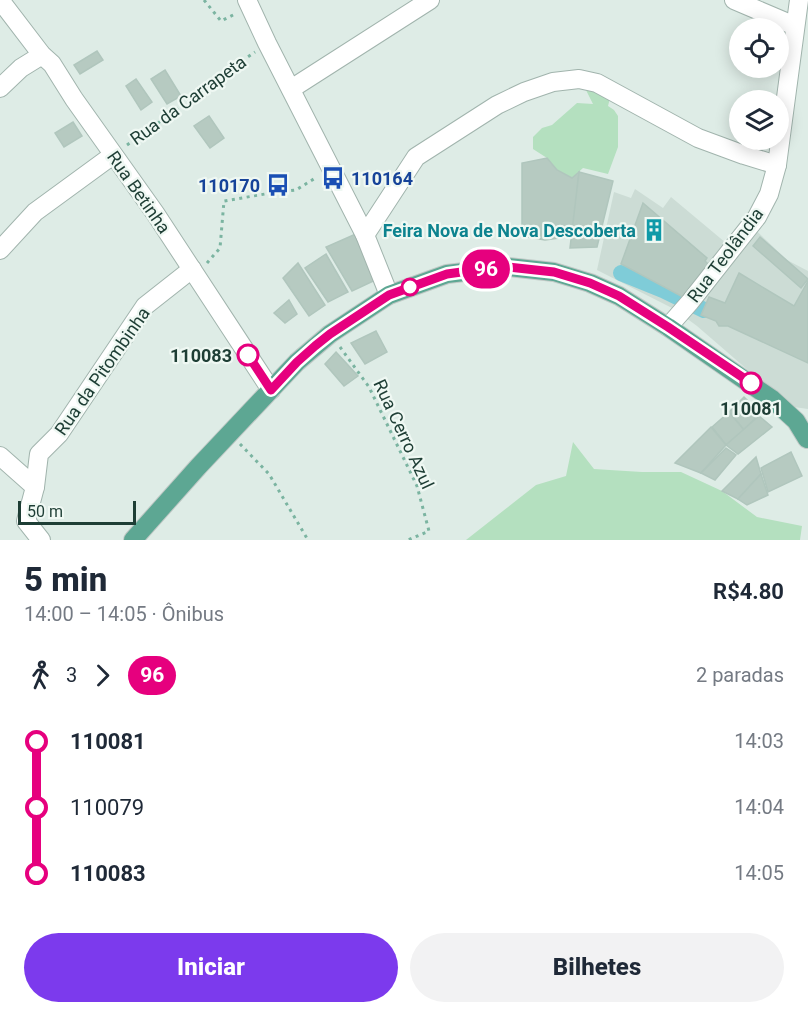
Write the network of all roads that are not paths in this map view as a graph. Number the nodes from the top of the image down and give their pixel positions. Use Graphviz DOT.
graph roads {
  1 [pos="0,0"];
  2 [pos="430,0"];
  3 [pos="734,0"];
  4 [pos="799,0"];
  5 [pos="249,3"];
  6 [pos="795,26"];
  7 [pos="42,55"];
  8 [pos="0,88"];
  9 [pos="291,89"];
  10 [pos="113,155"];
  11 [pos="777,165"];
  12 [pos="365,235"];
  13 [pos="0,250"];
  14 [pos="194,272"];
  15 [pos="389,295"];
  16 [pos="668,327"];
  17 [pos="271,390"];
  18 [pos="808,438"];
  19 [pos="808,445"];
  20 [pos="0,456"];
  21 [pos="35,487"];
  22 [pos="41,540"];
  23 [pos="133,540"];
  1 -- 7 [label="street, Rua Betinha"];
  2 -- 9 [label="street"];
  3 -- 6 [label="street"];
  4 -- 6 [label="street, Rua Teolândia"];
  5 -- 9 [label="street"];
  6 -- 11 [label="street, Rua Teolândia"];
  7 -- 8 [label="street"];
  7 -- 10 [label="street, Rua Betinha"];
  9 -- 12 [label="street"];
  10 -- 13 [label="street, Rua da Carrapeta"];
  10 -- 14 [label="street, Rua Betinha"];
  11 -- 12 [label="street"];
  11 -- 16 [label="street, Rua Teolândia"];
  12 -- 15 [label="street"];
  14 -- 17 [label="street, Rua Betinha"];
  14 -- 21 [label="street, Rua da Pitombinha"];
  15 -- 16 [label="main road"];
  15 -- 17 [label="main road"];
  16 -- 18 [label="main road"];
  17 -- 23 [label="main road"];
  18 -- 19 [label="main road"];
  20 -- 21 [label="street"];
  21 -- 22 [label="street, Rua da Pitombinha"];
}
